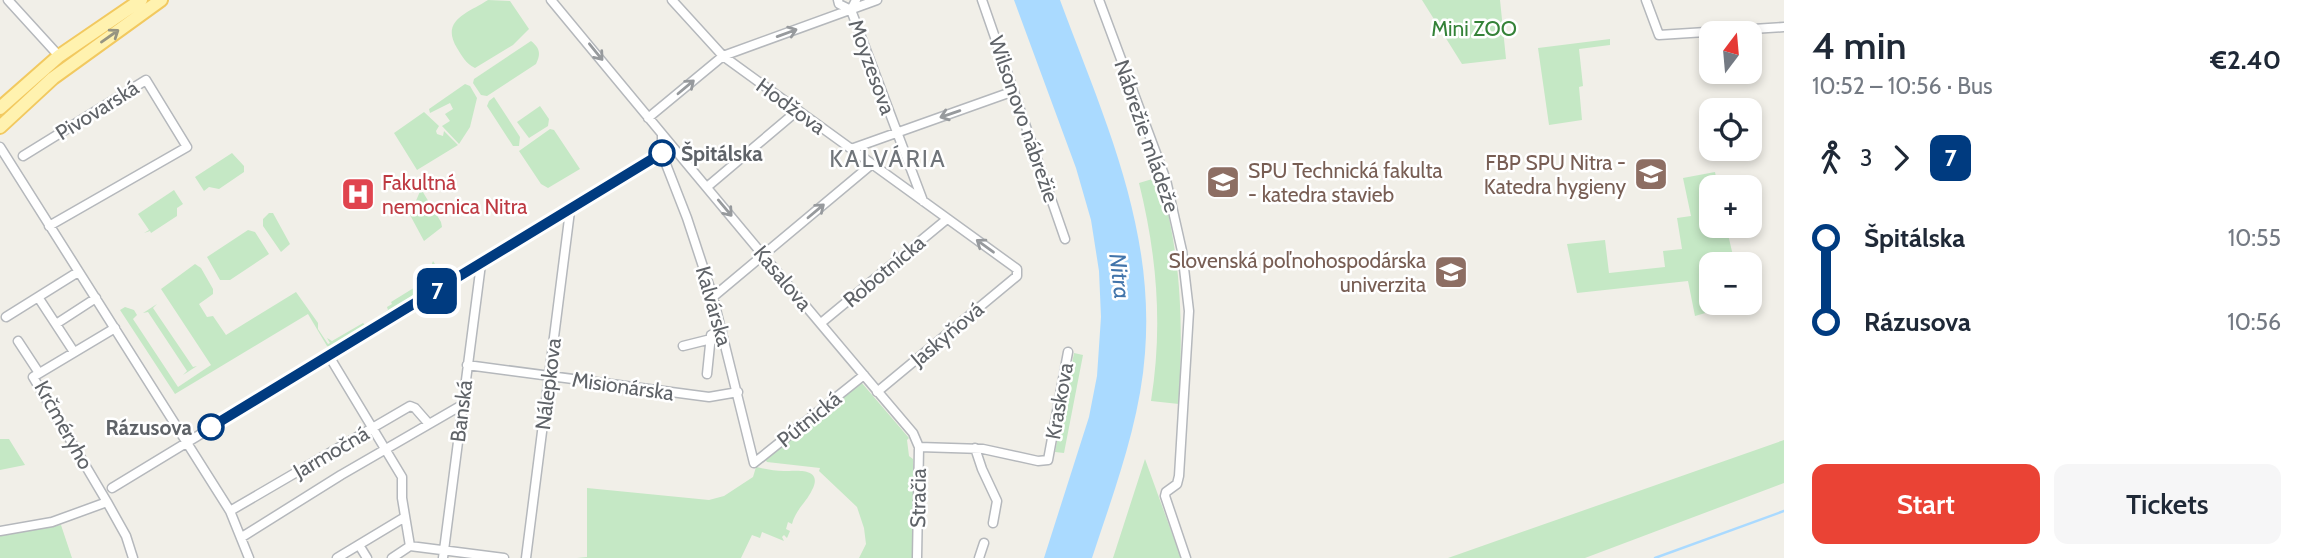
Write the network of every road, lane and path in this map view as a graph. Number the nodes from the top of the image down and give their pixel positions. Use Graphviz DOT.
graph roads {
  1 [pos="8,0"];
  2 [pos="141,0"];
  3 [pos="161,0"];
  4 [pos="551,0"];
  5 [pos="672,0"];
  6 [pos="838,0"];
  7 [pos="856,0"];
  8 [pos="877,0"];
  9 [pos="982,0"];
  10 [pos="1099,0"];
  11 [pos="1646,0"];
  12 [pos="851,10"];
  13 [pos="1784,27"];
  14 [pos="723,56"];
  15 [pos="63,62"];
  16 [pos="1014,92"];
  17 [pos="0,108"];
  18 [pos="797,111"];
  19 [pos="649,118"];
  20 [pos="0,127"];
  21 [pos="895,132"];
  22 [pos="662,135"];
  23 [pos="0,147"];
  24 [pos="851,149"];
  25 [pos="662,153"];
  26 [pos="23,156"];
  27 [pos="872,164"];
  28 [pos="707,187"];
  29 [pos="923,201"];
  30 [pos="570,211"];
  31 [pos="947,219"];
  32 [pos="49,226"];
  33 [pos="1065,239"];
  34 [pos="764,255"];
  35 [pos="481,264"];
  36 [pos="78,272"];
  37 [pos="1017,276"];
  38 [pos="38,297"];
  39 [pos="713,297"];
  40 [pos="96,298"];
  41 [pos="6,317"];
  42 [pos="821,323"];
  43 [pos="56,324"];
  44 [pos="115,328"];
  45 [pos="722,330"];
  46 [pos="710,339"];
  47 [pos="18,341"];
  48 [pos="683,345"];
  49 [pos="74,352"];
  50 [pos="1068,352"];
  51 [pos="329,356"];
  52 [pos="467,365"];
  53 [pos="39,373"];
  54 [pos="707,374"];
  55 [pos="864,375"];
  56 [pos="549,376"];
  57 [pos="738,392"];
  58 [pos="877,392"];
  59 [pos="462,405"];
  60 [pos="429,424"];
  61 [pos="372,428"];
  62 [pos="187,442"];
  63 [pos="917,443"];
  64 [pos="975,448"];
  65 [pos="385,450"];
  66 [pos="754,463"];
  67 [pos="112,488"];
  68 [pos="107,502"];
  69 [pos="230,511"];
  70 [pos="405,517"];
  71 [pos="993,523"];
  72 [pos="0,531"];
  73 [pos="242,537"];
  74 [pos="984,543"];
  75 [pos="359,545"];
  76 [pos="410,546"];
  77 [pos="444,554"];
  78 [pos="395,557"];
  79 [pos="133,558"];
  80 [pos="249,558"];
  81 [pos="337,558"];
  82 [pos="367,558"];
  83 [pos="503,558"];
  84 [pos="526,558"];
  85 [pos="917,558"];
  86 [pos="979,558"];
  87 [pos="1186,558"];
  1 -- 15 [label="street"];
  2 -- 15 [label="main road"];
  15 -- 3 [label="main road, one-way"];
  4 -- 19 [label="street, one-way"];
  5 -- 14 [label="street, Hodžova"];
  6 -- 12 [label="street, Moyzesova"];
  7 -- 12 [label="street, Moyzesova"];
  8 -- 12 [label="street"];
  9 -- 16 [label="street, Wilsonovo nábrežie"];
  10 -- 87 [label="street, Nábrežie mládeže"];
  11 -- 13 [label="street"];
  14 -- 12 [label="street, one-way"];
  12 -- 21 [label="street, Moyzesova"];
  14 -- 18 [label="street, Hodžova"];
  19 -- 14 [label="street, one-way"];
  15 -- 17 [label="main road"];
  15 -- 20 [label="main road"];
  16 -- 21 [label="street, one-way"];
  16 -- 33 [label="street, Wilsonovo nábrežie"];
  18 -- 24 [label="street, Hodžova"];
  18 -- 28 [label="street"];
  19 -- 22 [label="street, Kasalova"];
  21 -- 24 [label="street"];
  21 -- 29 [label="street, Moyzesova"];
  22 -- 25 [label="street"];
  22 -- 28 [label="street, Kasalova"];
  23 -- 32 [label="street"];
  24 -- 27 [label="street, Hodžova"];
  25 -- 30 [label="street"];
  25 -- 39 [label="street, Kalvárska"];
  26 -- 32 [label="street, Pivovarská"];
  27 -- 29 [label="street, Hodžova"];
  34 -- 27 [label="street, one-way"];
  28 -- 34 [label="street, Kasalova, one-way"];
  29 -- 31 [label="street, Hodžova"];
  30 -- 35 [label="street"];
  30 -- 56 [label="street, Nálepkova"];
  37 -- 31 [label="street, Hodžova, one-way"];
  31 -- 42 [label="street, Robotnícka"];
  32 -- 36 [label="street"];
  34 -- 39 [label="street"];
  34 -- 42 [label="street, Kasalova"];
  35 -- 51 [label="street"];
  35 -- 52 [label="street, Banská"];
  36 -- 38 [label="street"];
  36 -- 40 [label="street"];
  37 -- 58 [label="street, Jaskyňová"];
  38 -- 41 [label="street"];
  38 -- 43 [label="street"];
  39 -- 45 [label="street, Kalvárska"];
  40 -- 43 [label="street"];
  40 -- 44 [label="street"];
  42 -- 55 [label="street, Kasalova"];
  43 -- 49 [label="street"];
  44 -- 49 [label="street, Krčméryho"];
  44 -- 62 [label="street"];
  45 -- 46 [label="street"];
  45 -- 57 [label="street, Kalvárska"];
  46 -- 48 [label="street"];
  46 -- 54 [label="street"];
  47 -- 53 [label="street"];
  49 -- 53 [label="street, Krčméryho"];
  50 -- 64 [label="street, Kraskova"];
  51 -- 61 [label="street"];
  51 -- 62 [label="street"];
  52 -- 56 [label="street, Misionárska"];
  52 -- 59 [label="street, Banská"];
  53 -- 68 [label="street, Krčméryho"];
  55 -- 58 [label="street, Kasalova"];
  55 -- 66 [label="street, Pútnická"];
  56 -- 57 [label="street, Misionárska"];
  56 -- 84 [label="street, Nálepkova"];
  57 -- 66 [label="street, Kalvárska"];
  58 -- 63 [label="street, Kasalova"];
  59 -- 60 [label="street, Jarmočná"];
  59 -- 77 [label="street, Banská"];
  60 -- 61 [label="street, Jarmočná"];
  60 -- 65 [label="street, Jarmočná"];
  61 -- 65 [label="street"];
  61 -- 69 [label="street, Jarmočná"];
  62 -- 67 [label="street"];
  62 -- 69 [label="street"];
  63 -- 64 [label="street, Kraskova"];
  63 -- 85 [label="street, Stračia"];
  64 -- 71 [label="street"];
  65 -- 70 [label="street"];
  65 -- 73 [label="street, Jarmočná"];
  68 -- 72 [label="street"];
  68 -- 79 [label="street, Krčméryho"];
  69 -- 73 [label="street"];
  70 -- 75 [label="street"];
  70 -- 76 [label="street"];
  73 -- 80 [label="street"];
  74 -- 86 [label="street"];
  75 -- 81 [label="street"];
  75 -- 82 [label="street"];
  76 -- 77 [label="street"];
  76 -- 78 [label="street"];
  77 -- 83 [label="street"];
}
